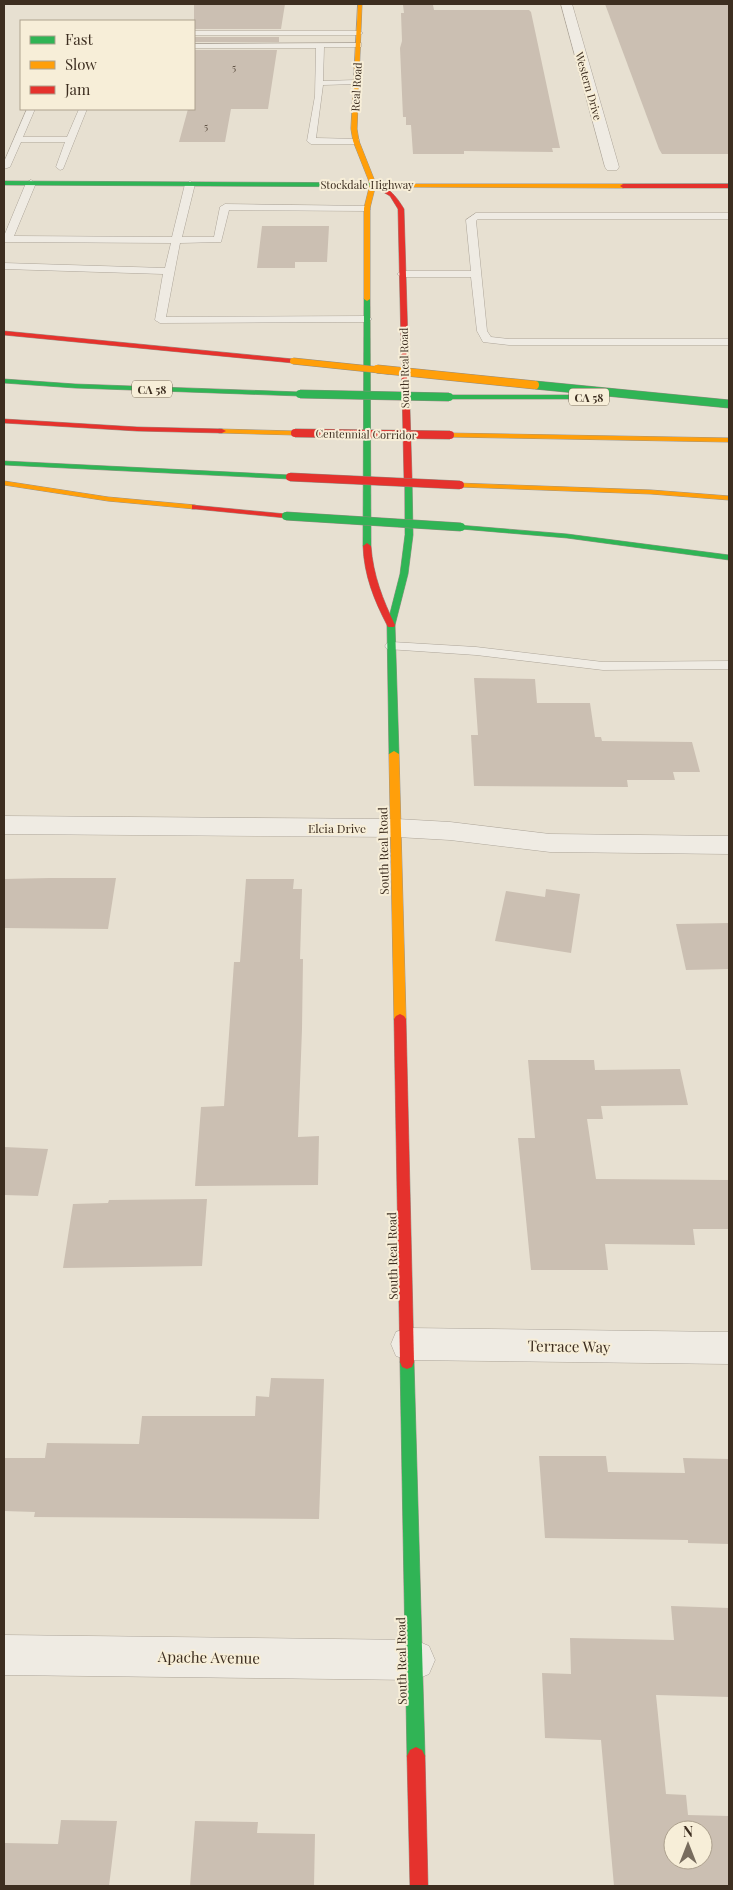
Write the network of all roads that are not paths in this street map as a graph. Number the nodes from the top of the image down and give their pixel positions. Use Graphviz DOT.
graph roads {
  1 [pos="360,4"];
  2 [pos="566,4"];
  3 [pos="195,33"];
  4 [pos="359,33"];
  5 [pos="358,45"];
  6 [pos="195,46"];
  7 [pos="320,46"];
  8 [pos="356,82"];
  9 [pos="319,83"];
  10 [pos="31,110"];
  11 [pos="83,110"];
  12 [pos="18,139"];
  13 [pos="71,140"];
  14 [pos="356,141"];
  15 [pos="23,167"];
  16 [pos="59,167"];
  17 [pos="612,167"];
  18 [pos="4,169"];
  19 [pos="105,172"];
  20 [pos="4,183"];
  21 [pos="31,183"];
  22 [pos="190,184"];
  23 [pos="373,184"];
  24 [pos="729,186"];
  25 [pos="366,208"];
  26 [pos="729,216"];
  27 [pos="6,239"];
  28 [pos="176,240"];
  29 [pos="4,266"];
  30 [pos="169,271"];
  31 [pos="402,274"];
  32 [pos="476,274"];
  33 [pos="366,319"];
  34 [pos="4,333"];
  35 [pos="729,342"];
  36 [pos="4,381"];
  37 [pos="729,397"];
  38 [pos="729,404"];
  39 [pos="4,420"];
  40 [pos="729,440"];
  41 [pos="4,463"];
  42 [pos="4,483"];
  43 [pos="729,498"];
  44 [pos="729,558"];
  45 [pos="391,625"];
  46 [pos="392,646"];
  47 [pos="729,665"];
  48 [pos="4,825"];
  49 [pos="397,828"];
  50 [pos="729,845"];
  51 [pos="408,1344"];
  52 [pos="729,1348"];
  53 [pos="4,1655"];
  54 [pos="415,1660"];
  55 [pos="420,1886"];
  1 -- 4 [label="main road, Real Road"];
  2 -- 17 [label="street, Western Drive"];
  3 -- 4 [label="lane"];
  4 -- 5 [label="main road, Real Road"];
  5 -- 7 [label="lane"];
  5 -- 8 [label="main road, Real Road"];
  6 -- 7 [label="lane"];
  7 -- 9 [label="lane"];
  8 -- 9 [label="lane"];
  8 -- 14 [label="main road, Real Road"];
  9 -- 14 [label="lane"];
  10 -- 12 [label="lane"];
  11 -- 13 [label="lane"];
  12 -- 13 [label="lane"];
  12 -- 18 [label="lane"];
  13 -- 16 [label="lane"];
  14 -- 23 [label="main road, Real Road"];
  15 -- 18 [label="main road"];
  18 -- 19 [label="main road"];
  20 -- 21 [label="main road, Stockdale Highway"];
  21 -- 22 [label="main road, Stockdale Highway"];
  21 -- 27 [label="lane"];
  22 -- 23 [label="main road, Stockdale Highway"];
  22 -- 28 [label="lane"];
  23 -- 24 [label="main road, Stockdale Highway"];
  23 -- 25 [label="main road, South Real Road"];
  23 -- 31 [label="main road, South Real Road"];
  25 -- 28 [label="lane"];
  25 -- 33 [label="main road, South Real Road"];
  26 -- 32 [label="lane"];
  27 -- 28 [label="lane"];
  28 -- 30 [label="lane"];
  29 -- 30 [label="lane"];
  30 -- 33 [label="lane"];
  31 -- 32 [label="lane"];
  31 -- 45 [label="main road, South Real Road"];
  32 -- 35 [label="lane"];
  33 -- 45 [label="main road, South Real Road"];
  34 -- 38 [label="main road, bridge"];
  36 -- 37 [label="main road, CA 58, bridge"];
  39 -- 40 [label="main road, Centennial Corridor, bridge"];
  41 -- 43 [label="main road, bridge"];
  42 -- 44 [label="main road, bridge"];
  45 -- 46 [label="main road, South Real Road"];
  46 -- 47 [label="lane"];
  46 -- 49 [label="main road, South Real Road"];
  48 -- 49 [label="street, Elcia Drive"];
  49 -- 50 [label="street, Elcia Drive"];
  49 -- 51 [label="main road, South Real Road"];
  51 -- 52 [label="street, Terrace Way"];
  51 -- 54 [label="main road, South Real Road"];
  53 -- 54 [label="street, Apache Avenue"];
  54 -- 55 [label="main road, South Real Road"];
}
